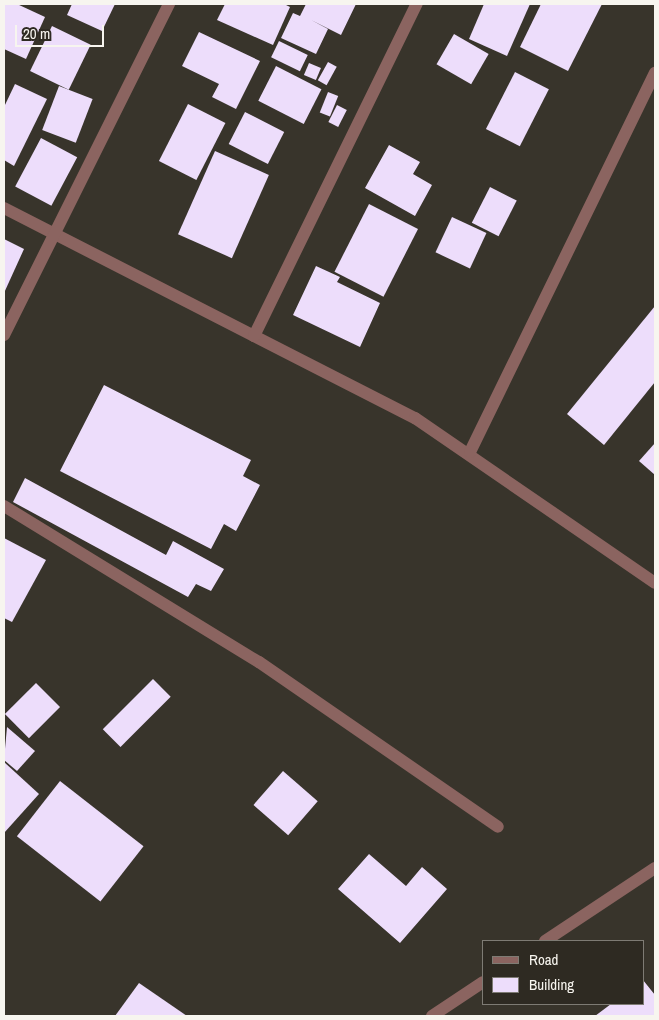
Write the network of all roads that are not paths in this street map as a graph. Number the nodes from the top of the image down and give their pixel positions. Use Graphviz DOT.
graph roads {
  1 [pos="169,4"];
  2 [pos="417,4"];
  3 [pos="655,73"];
  4 [pos="4,208"];
  5 [pos="56,233"];
  6 [pos="4,335"];
  7 [pos="254,336"];
  8 [pos="470,452"];
  9 [pos="4,506"];
  10 [pos="655,583"];
  11 [pos="498,827"];
  12 [pos="655,868"];
  13 [pos="547,940"];
  14 [pos="482,983"];
  15 [pos="432,1016"];
  1 -- 5 [label="street"];
  2 -- 7 [label="street"];
  3 -- 8 [label="street"];
  4 -- 5 [label="street"];
  5 -- 6 [label="street"];
  5 -- 7 [label="street"];
  7 -- 8 [label="street"];
  8 -- 10 [label="street"];
  9 -- 11 [label="street"];
  12 -- 13 [label="street"];
  14 -- 15 [label="street"];
}
